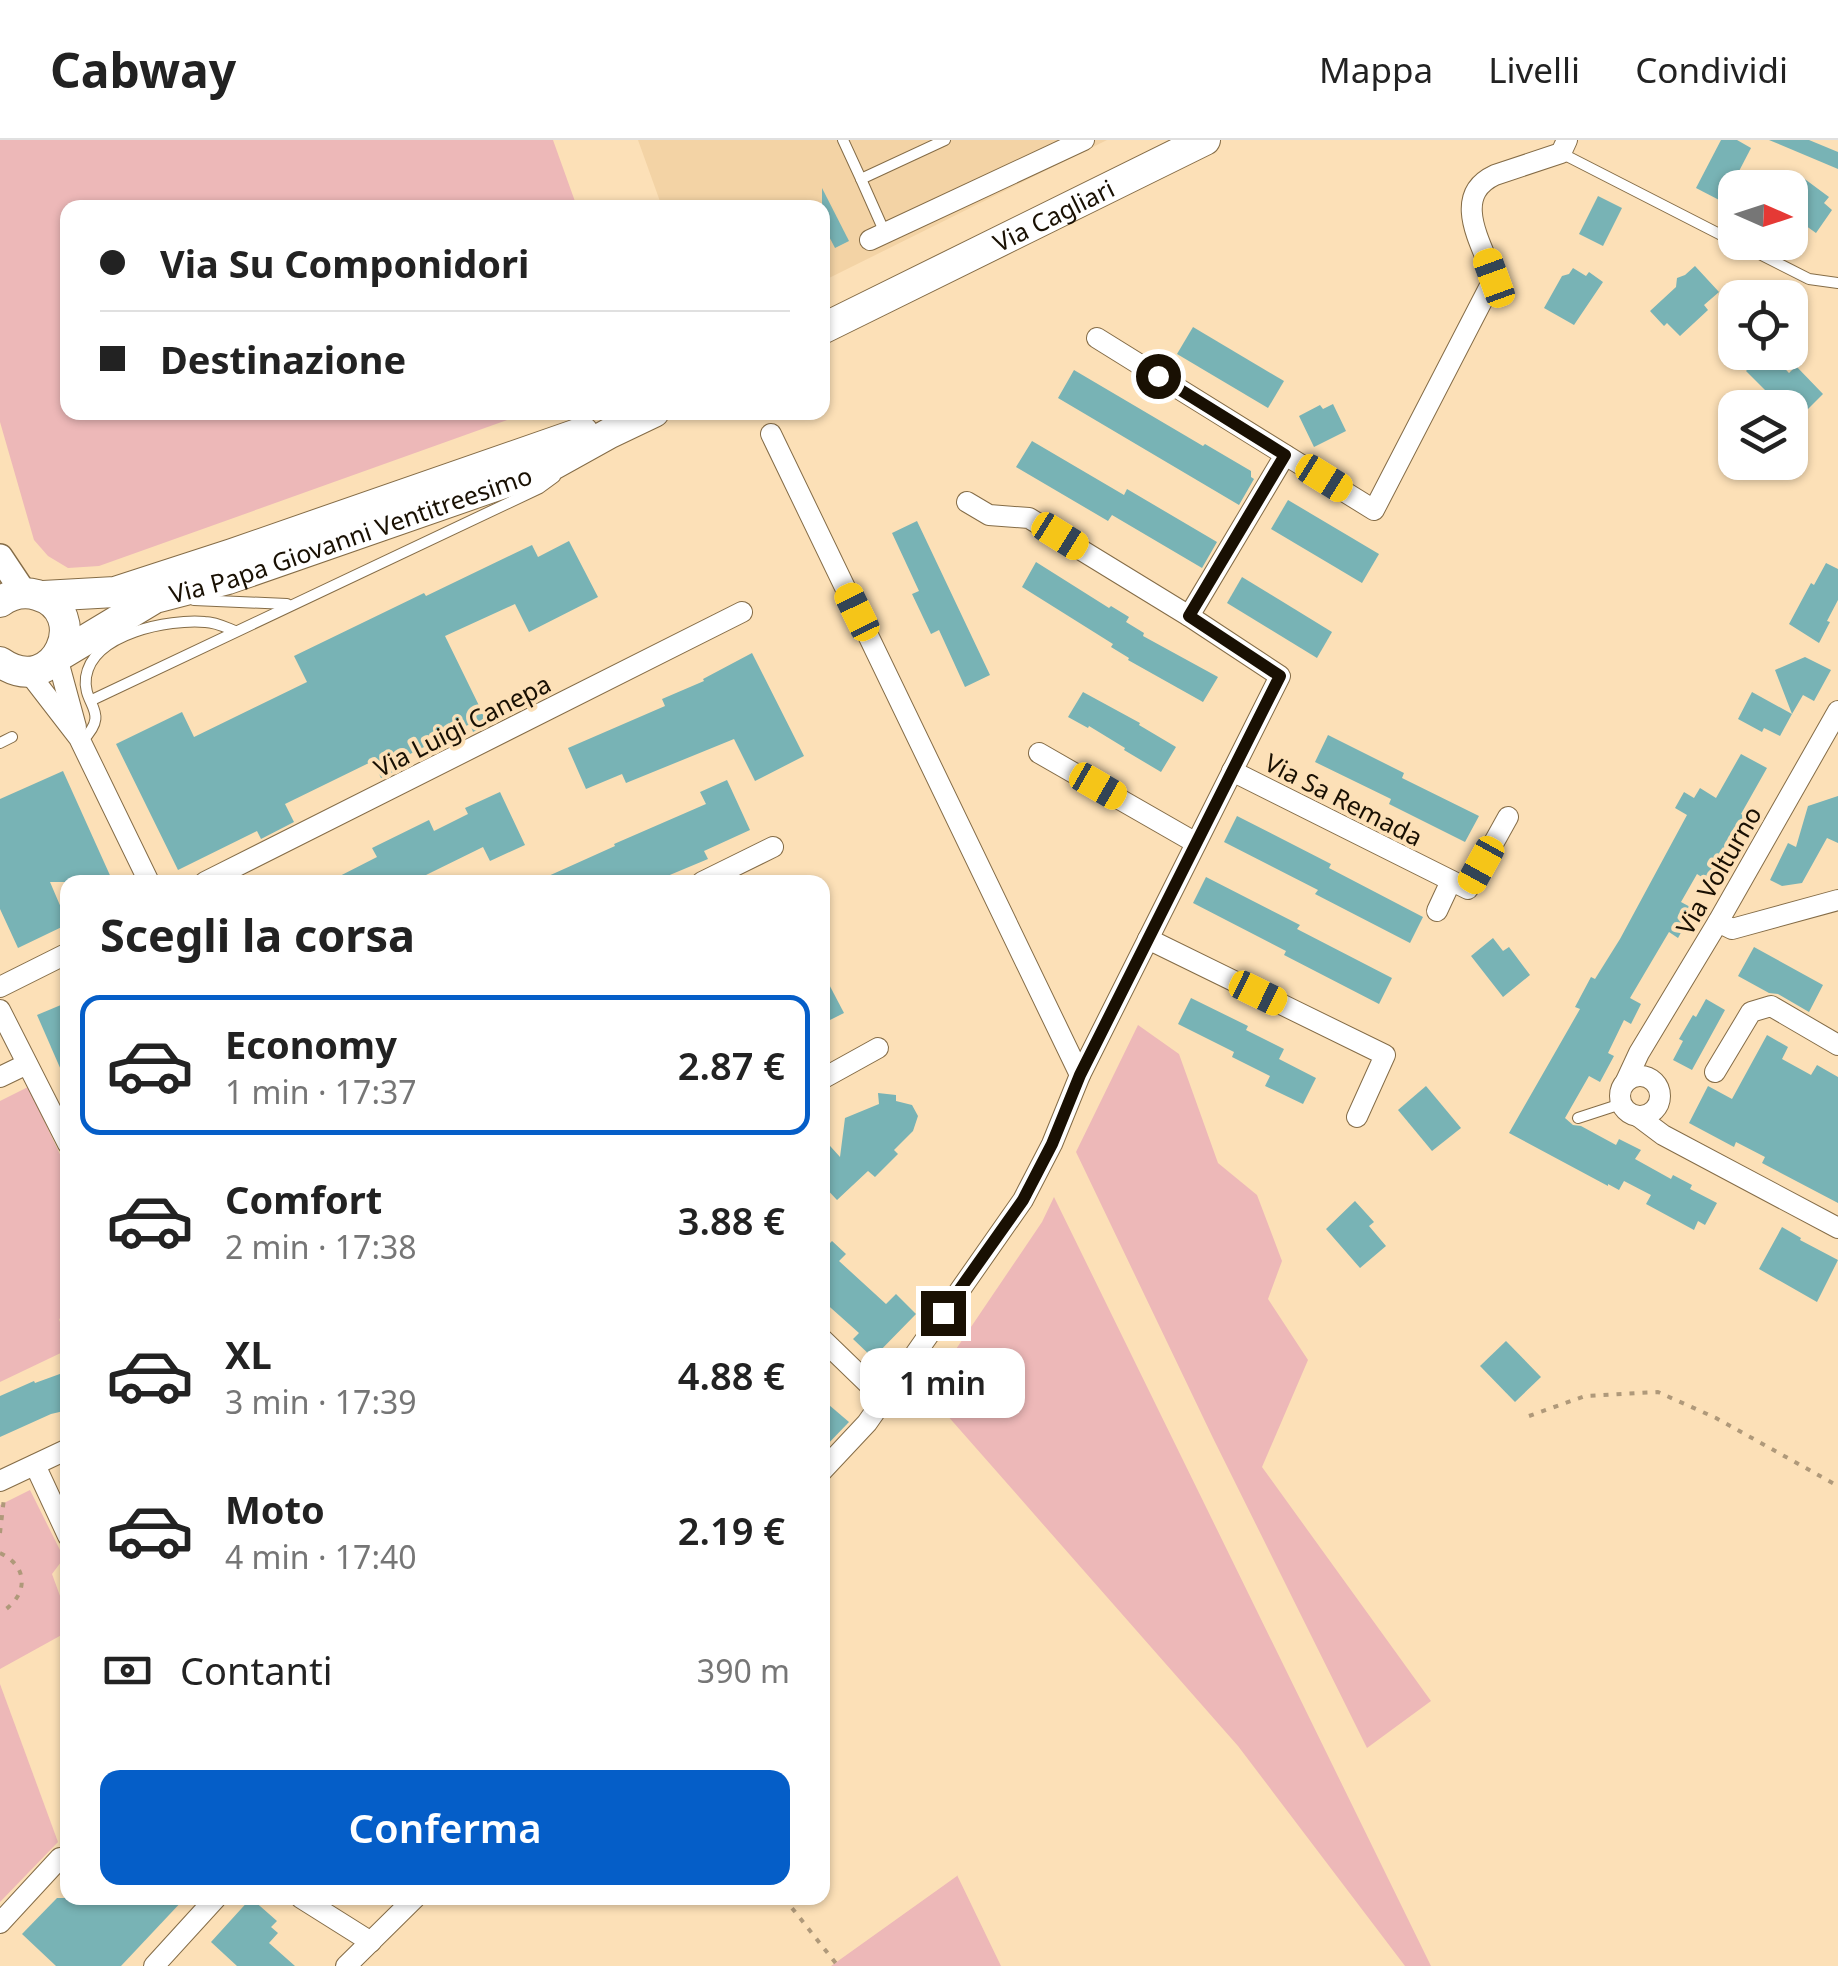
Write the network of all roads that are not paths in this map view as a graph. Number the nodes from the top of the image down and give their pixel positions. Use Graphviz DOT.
graph roads {
  1 [pos="843,140"];
  2 [pos="945,140"];
  3 [pos="1084,140"];
  4 [pos="1205,140"];
  5 [pos="1564,146"];
  6 [pos="1052,147"];
  7 [pos="861,179"];
  8 [pos="1718,232"];
  9 [pos="878,236"];
  10 [pos="1772,260"];
  11 [pos="1838,283"];
  12 [pos="830,326"];
  13 [pos="1097,338"];
  14 [pos="629,420"];
  15 [pos="639,420"];
  16 [pos="610,433"];
  17 [pos="772,434"];
  18 [pos="1285,455"];
  19 [pos="967,502"];
  20 [pos="0,557"];
  21 [pos="22,597"];
  22 [pos="156,598"];
  23 [pos="292,604"];
  24 [pos="742,612"];
  25 [pos="1189,616"];
  26 [pos="236,631"];
  27 [pos="57,657"];
  28 [pos="9,672"];
  29 [pos="92,700"];
  30 [pos="1838,711"];
  31 [pos="12,737"];
  32 [pos="80,740"];
  33 [pos="0,743"];
  34 [pos="1039,753"];
  35 [pos="1232,771"];
  36 [pos="1508,817"];
  37 [pos="1196,843"];
  38 [pos="773,846"];
  39 [pos="146,875"];
  40 [pos="218,875"];
  41 [pos="716,875"];
  42 [pos="1451,880"];
  43 [pos="1838,900"];
  44 [pos="1438,910"];
  45 [pos="1718,922"];
  46 [pos="1148,939"];
  47 [pos="60,957"];
  48 [pos="0,988"];
  49 [pos="0,1010"];
  50 [pos="1836,1039"];
  51 [pos="878,1048"];
  52 [pos="1640,1054"];
  53 [pos="27,1064"];
  54 [pos="1715,1072"];
  55 [pos="830,1074"];
  56 [pos="1080,1075"];
  57 [pos="0,1077"];
  58 [pos="1649,1078"];
  59 [pos="1626,1081"];
  60 [pos="1621,1104"];
  61 [pos="1659,1106"];
  62 [pos="1357,1117"];
  63 [pos="1639,1117"];
  64 [pos="1578,1118"];
  65 [pos="60,1128"];
  66 [pos="1663,1135"];
  67 [pos="1838,1228"];
  68 [pos="830,1347"];
  69 [pos="883,1398"];
  70 [pos="60,1452"];
  71 [pos="830,1462"];
  72 [pos="34,1465"];
  73 [pos="4,1479"];
  74 [pos="60,1519"];
  75 [pos="60,1858"];
  76 [pos="210,1905"];
  77 [pos="311,1905"];
  78 [pos="407,1905"];
  79 [pos="0,1922"];
  80 [pos="371,1942"];
  81 [pos="154,1966"];
  82 [pos="346,1966"];
  1 -- 7 [label="lane"];
  2 -- 7 [label="lane"];
  3 -- 6 [label="street"];
  4 -- 12 [label="main road, Via Cagliari"];
  5 -- 8 [label="lane"];
  5 -- 18 [label="street"];
  6 -- 9 [label="street"];
  7 -- 9 [label="lane"];
  10 -- 11 [label="lane"];
  13 -- 18 [label="street"];
  14 -- 21 [label="main road, Via Papa Giovanni Ventitreesimo"];
  15 -- 16 [label="main road, Via Papa Giovanni Ventitreesimo"];
  16 -- 22 [label="main road, Via Papa Giovanni Ventitreesimo"];
  16 -- 23 [label="lane"];
  17 -- 56 [label="street"];
  18 -- 25 [label="street"];
  19 -- 25 [label="street"];
  20 -- 21 [label="street"];
  21 -- 27 [label="main road"];
  22 -- 23 [label="lane"];
  22 -- 27 [label="main road, Via Papa Giovanni Ventitreesimo"];
  23 -- 26 [label="lane"];
  24 -- 40 [label="street, Via Luigi Canepa"];
  25 -- 35 [label="street"];
  26 -- 29 [label="lane"];
  26 -- 29 [label="lane"];
  27 -- 28 [label="main road, Via Papa Giovanni Ventitreesimo"];
  27 -- 32 [label="street"];
  28 -- 32 [label="street"];
  29 -- 32 [label="lane"];
  30 -- 45 [label="street, Via Volturno"];
  31 -- 33 [label="lane"];
  32 -- 39 [label="street"];
  34 -- 37 [label="street"];
  35 -- 37 [label="street"];
  35 -- 42 [label="street, Via Sa Remada"];
  36 -- 42 [label="street"];
  37 -- 46 [label="street"];
  38 -- 41 [label="street"];
  42 -- 44 [label="street"];
  43 -- 45 [label="street"];
  45 -- 52 [label="street, Via Volturno"];
  46 -- 56 [label="street"];
  46 -- 62 [label="street"];
  47 -- 48 [label="street"];
  49 -- 53 [label="street"];
  50 -- 54 [label="street"];
  51 -- 55 [label="street"];
  52 -- 58 [label="street"];
  52 -- 59 [label="street, Via Volturno"];
  53 -- 57 [label="street"];
  53 -- 65 [label="street"];
  56 -- 69 [label="street"];
  58 -- 59 [label="street"];
  58 -- 61 [label="street"];
  59 -- 60 [label="street"];
  60 -- 63 [label="street"];
  60 -- 64 [label="lane"];
  61 -- 63 [label="street"];
  61 -- 66 [label="street"];
  63 -- 66 [label="street"];
  66 -- 67 [label="street"];
  68 -- 69 [label="street"];
  69 -- 71 [label="street"];
  70 -- 72 [label="street"];
  72 -- 73 [label="street"];
  72 -- 74 [label="street"];
  75 -- 79 [label="street"];
  76 -- 81 [label="street"];
  77 -- 80 [label="street"];
  78 -- 80 [label="street"];
  80 -- 82 [label="street"];
}
